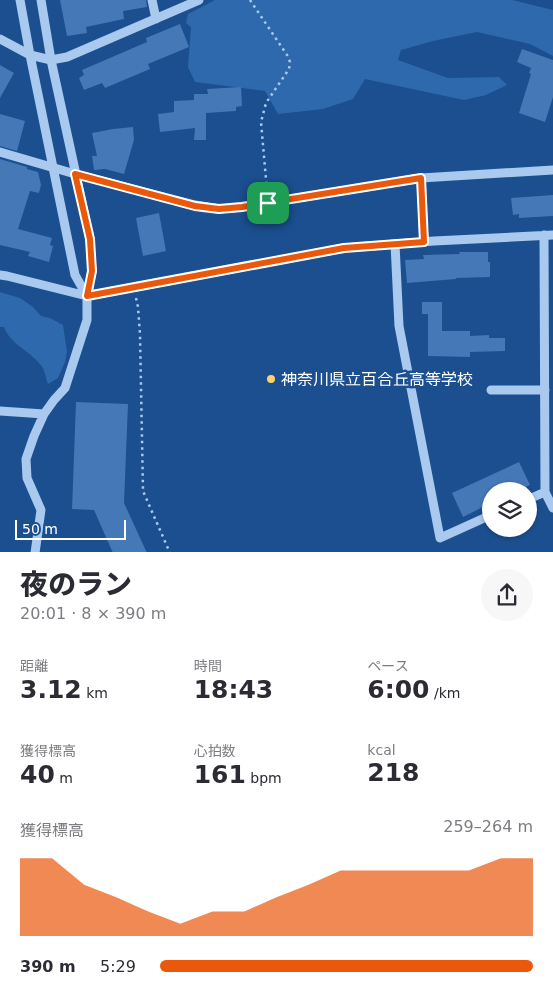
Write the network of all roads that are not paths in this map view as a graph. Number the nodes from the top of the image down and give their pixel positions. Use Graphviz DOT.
graph roads {
  1 [pos="20,0"];
  2 [pos="41,0"];
  3 [pos="152,0"];
  4 [pos="199,0"];
  5 [pos="156,19"];
  6 [pos="0,39"];
  7 [pos="30,55"];
  8 [pos="51,60"];
  9 [pos="0,152"];
  10 [pos="52,167"];
  11 [pos="553,170"];
  12 [pos="75,174"];
  13 [pos="421,178"];
  14 [pos="549,235"];
  15 [pos="424,242"];
  16 [pos="395,244"];
  17 [pos="0,275"];
  18 [pos="87,296"];
  19 [pos="549,365"];
  20 [pos="491,390"];
  21 [pos="544,390"];
  22 [pos="0,410"];
  23 [pos="44,414"];
  24 [pos="545,492"];
  25 [pos="537,496"];
  26 [pos="553,508"];
  27 [pos="482,519"];
  28 [pos="35,552"];
  1 -- 7 [label="street"];
  2 -- 8 [label="street"];
  3 -- 5 [label="street"];
  4 -- 5 [label="street"];
  5 -- 8 [label="street"];
  6 -- 7 [label="street"];
  7 -- 8 [label="street"];
  7 -- 10 [label="street"];
  8 -- 12 [label="street"];
  9 -- 10 [label="street"];
  10 -- 12 [label="street"];
  10 -- 18 [label="street"];
  11 -- 13 [label="street"];
  12 -- 13 [label="street"];
  12 -- 18 [label="street"];
  13 -- 15 [label="street"];
  14 -- 15 [label="street"];
  14 -- 19 [label="street"];
  15 -- 16 [label="street"];
  16 -- 18 [label="street"];
  16 -- 27 [label="street"];
  17 -- 18 [label="street"];
  18 -- 23 [label="street"];
  19 -- 21 [label="street"];
  20 -- 21 [label="street"];
  21 -- 24 [label="street"];
  22 -- 23 [label="street"];
  23 -- 28 [label="street"];
  24 -- 25 [label="street"];
  24 -- 26 [label="street"];
}
